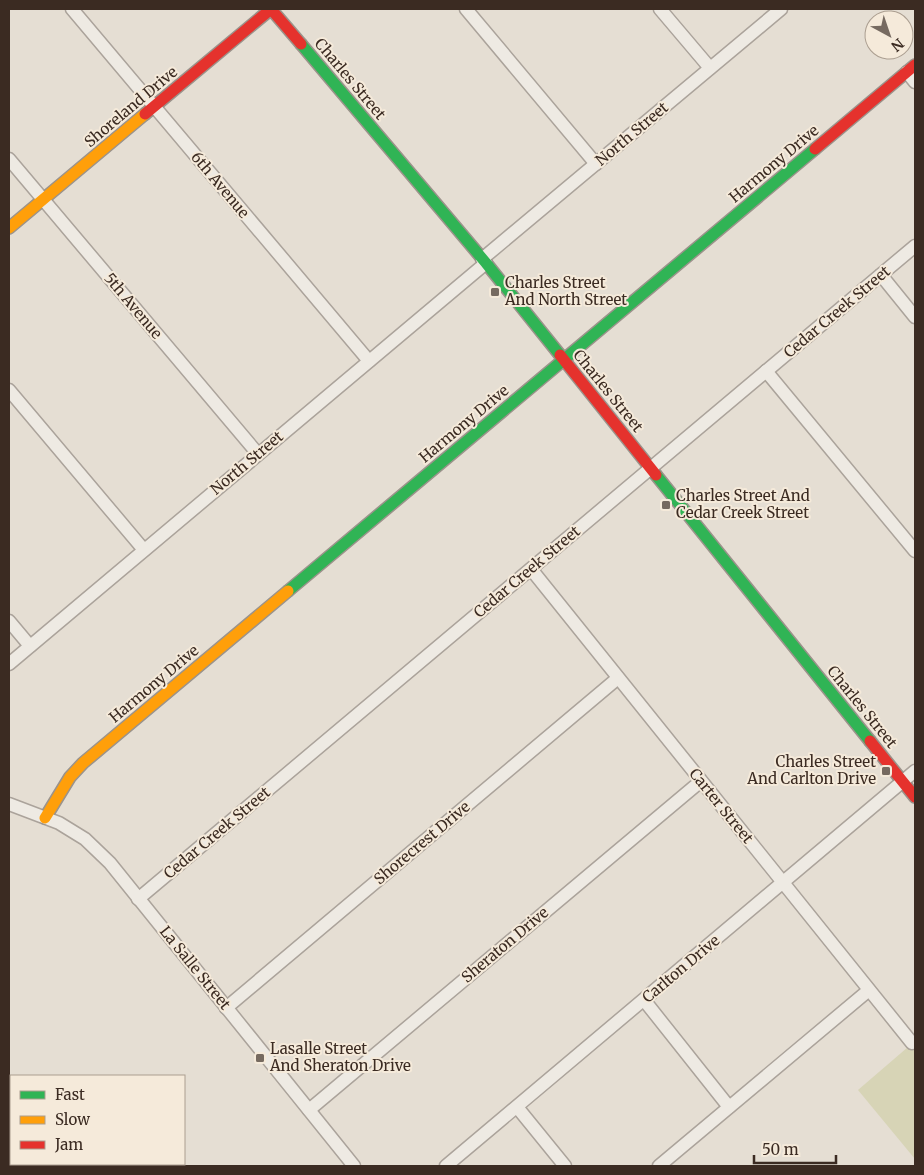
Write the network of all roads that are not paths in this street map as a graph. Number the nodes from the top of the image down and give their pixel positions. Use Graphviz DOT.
graph roads {
  1 [pos="72,9"];
  2 [pos="272,9"];
  3 [pos="466,9"];
  4 [pos="660,9"];
  5 [pos="781,9"];
  6 [pos="710,68"];
  7 [pos="912,73"];
  8 [pos="154,107"];
  9 [pos="9,159"];
  10 [pos="596,164"];
  11 [pos="43,199"];
  12 [pos="9,228"];
  13 [pos="915,246"];
  14 [pos="484,261"];
  15 [pos="881,275"];
  16 [pos="915,317"];
  17 [pos="563,360"];
  18 [pos="368,361"];
  19 [pos="766,371"];
  20 [pos="9,390"];
  21 [pos="258,454"];
  22 [pos="651,468"];
  23 [pos="144,550"];
  24 [pos="915,551"];
  25 [pos="530,569"];
  26 [pos="9,621"];
  27 [pos="30,646"];
  28 [pos="9,664"];
  29 [pos="618,678"];
  30 [pos="915,771"];
  31 [pos="701,781"];
  32 [pos="903,782"];
  33 [pos="915,797"];
  34 [pos="9,804"];
  35 [pos="45,818"];
  36 [pos="783,883"];
  37 [pos="138,899"];
  38 [pos="869,990"];
  39 [pos="644,1000"];
  40 [pos="226,1008"];
  41 [pos="912,1043"];
  42 [pos="518,1107"];
  43 [pos="730,1107"];
  44 [pos="309,1110"];
  45 [pos="354,1166"];
  46 [pos="446,1166"];
  47 [pos="566,1166"];
  48 [pos="659,1166"];
  1 -- 8 [label="street, 6th Avenue"];
  2 -- 8 [label="street, Shoreland Drive"];
  2 -- 14 [label="street, Charles Street"];
  3 -- 10 [label="street"];
  4 -- 6 [label="street"];
  5 -- 6 [label="street, North Street"];
  6 -- 10 [label="street, North Street"];
  7 -- 17 [label="street, Harmony Drive"];
  8 -- 11 [label="street, Shoreland Drive"];
  8 -- 18 [label="street, 6th Avenue"];
  9 -- 11 [label="street, 5th Avenue"];
  10 -- 14 [label="street, North Street"];
  11 -- 12 [label="street, Shoreland Drive"];
  11 -- 21 [label="street, 5th Avenue"];
  13 -- 15 [label="street, Cedar Creek Street"];
  14 -- 17 [label="street, Charles Street"];
  14 -- 18 [label="street, North Street"];
  15 -- 16 [label="street"];
  15 -- 19 [label="street, Cedar Creek Street"];
  17 -- 22 [label="street, Charles Street"];
  17 -- 35 [label="street, Harmony Drive"];
  18 -- 21 [label="street, North Street"];
  19 -- 22 [label="street, Cedar Creek Street"];
  19 -- 24 [label="street"];
  20 -- 23 [label="street"];
  21 -- 23 [label="street, North Street"];
  22 -- 25 [label="street, Cedar Creek Street"];
  22 -- 32 [label="street, Charles Street"];
  23 -- 27 [label="street, North Street"];
  25 -- 29 [label="street, Carter Street"];
  25 -- 37 [label="street, Cedar Creek Street"];
  26 -- 27 [label="street"];
  27 -- 28 [label="street, North Street"];
  29 -- 31 [label="street, Carter Street"];
  29 -- 40 [label="street, Shorecrest Drive"];
  30 -- 32 [label="street, Carlton Drive"];
  31 -- 36 [label="street, Carter Street"];
  31 -- 44 [label="street, Sheraton Drive"];
  32 -- 33 [label="street, Charles Street"];
  32 -- 36 [label="street, Carlton Drive"];
  34 -- 35 [label="street, La Salle Street"];
  35 -- 37 [label="street, La Salle Street"];
  36 -- 38 [label="street, Carter Street"];
  36 -- 39 [label="street, Carlton Drive"];
  37 -- 40 [label="street, La Salle Street"];
  38 -- 41 [label="street, Carter Street"];
  38 -- 43 [label="street"];
  39 -- 42 [label="street, Carlton Drive"];
  39 -- 43 [label="street"];
  40 -- 44 [label="street, La Salle Street"];
  42 -- 46 [label="street, Carlton Drive"];
  42 -- 47 [label="street"];
  43 -- 48 [label="street"];
  44 -- 45 [label="street, La Salle Street"];
}
